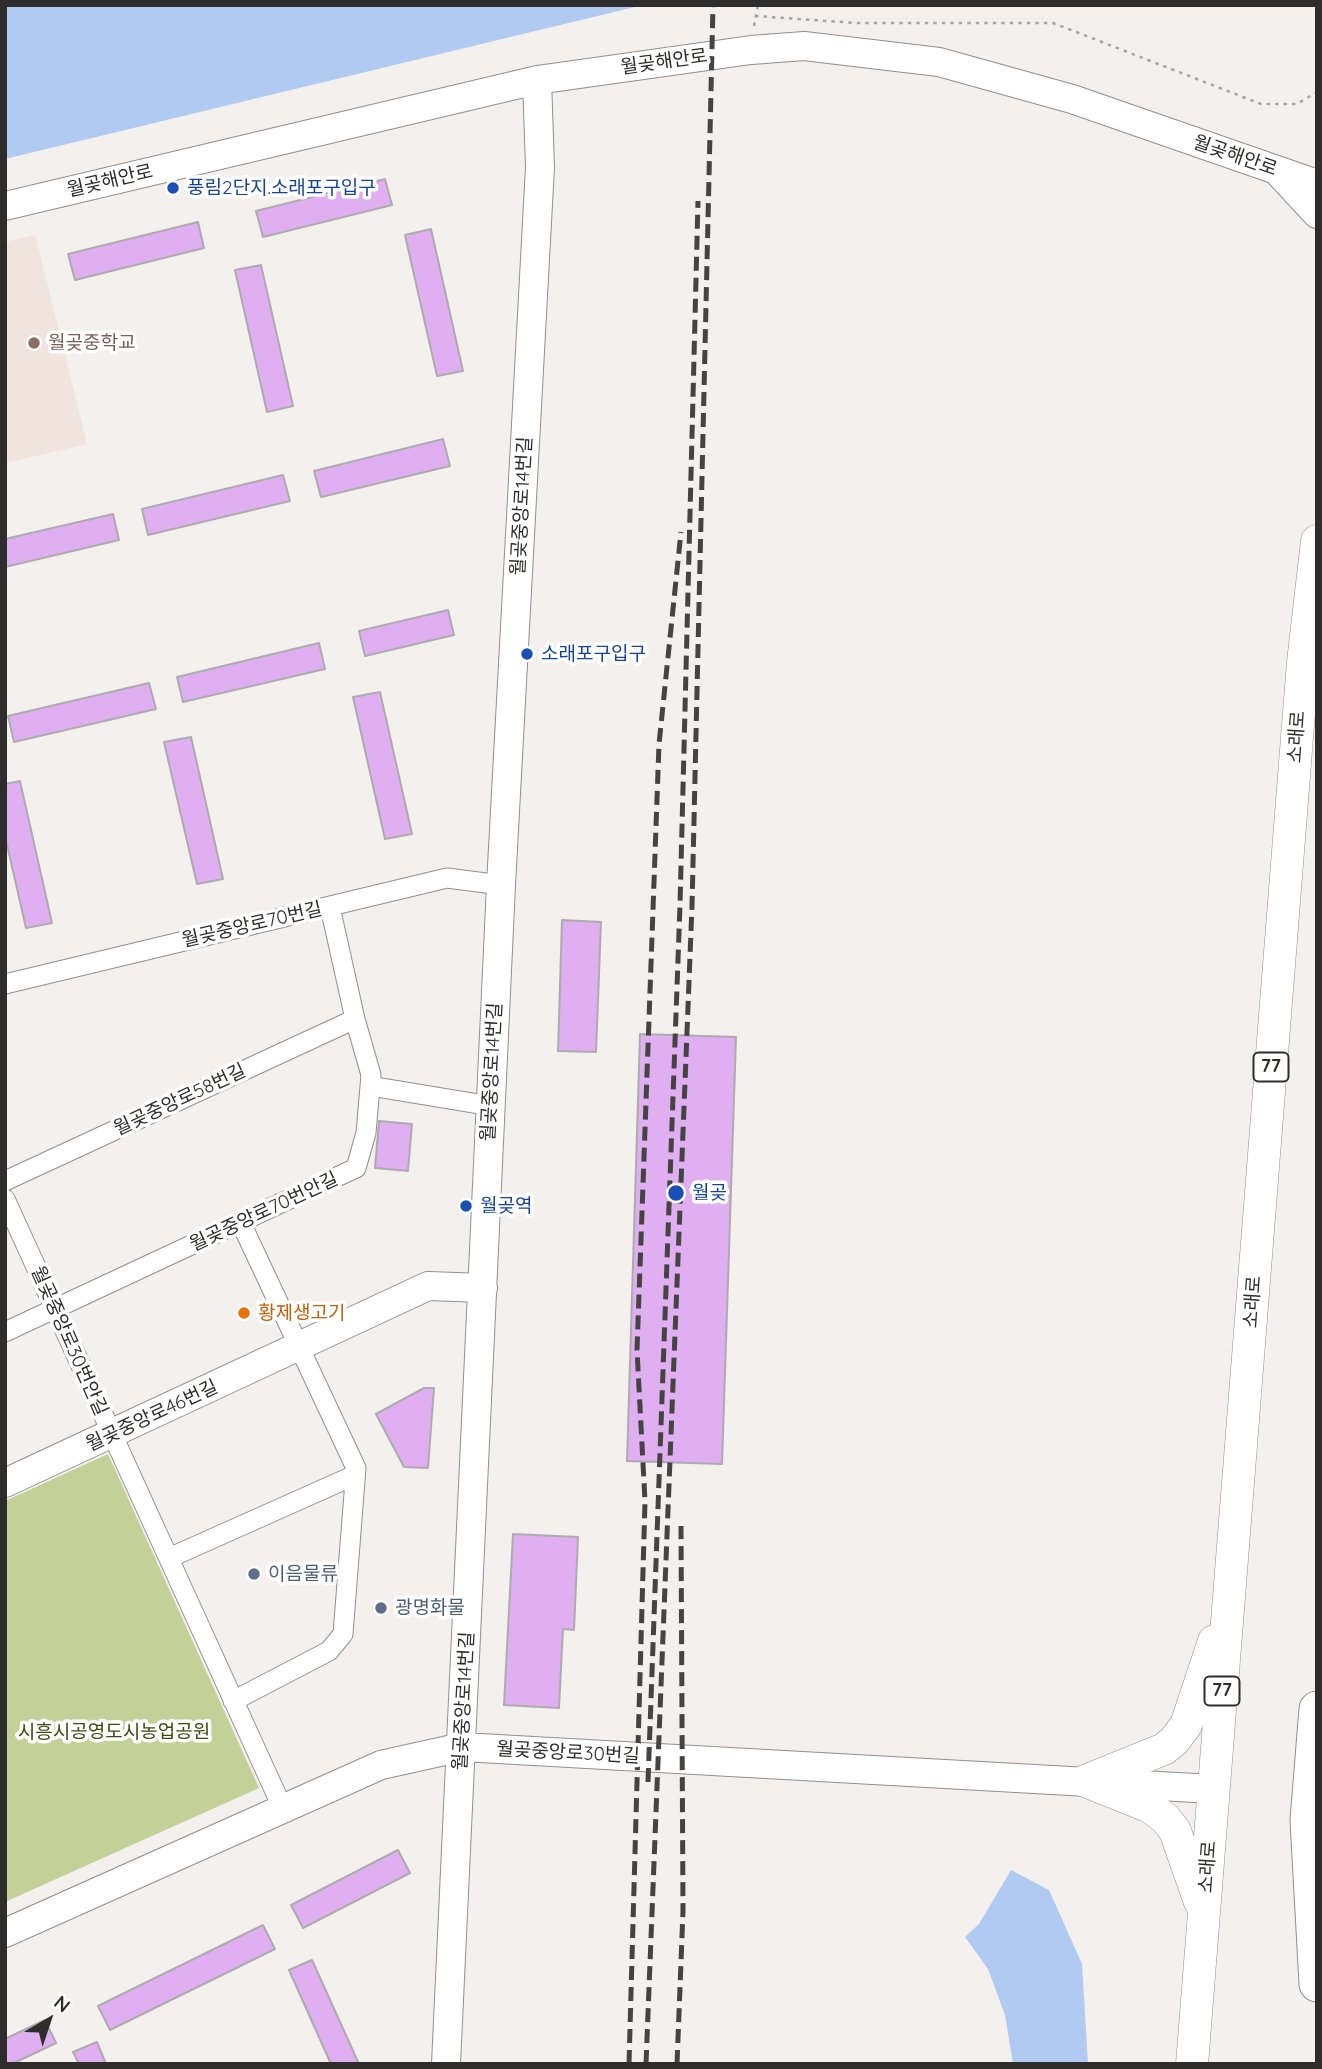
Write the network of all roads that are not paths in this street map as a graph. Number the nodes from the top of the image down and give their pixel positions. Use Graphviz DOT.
graph roads {
  1 [pos="537,80"];
  2 [pos="1294,174"];
  3 [pos="1317,184"];
  4 [pos="5,206"];
  5 [pos="1317,214"];
  6 [pos="1317,541"];
  7 [pos="500,885"];
  8 [pos="330,907"];
  9 [pos="5,984"];
  10 [pos="355,1019"];
  11 [pos="370,1086"];
  12 [pos="491,1106"];
  13 [pos="5,1181"];
  14 [pos="5,1199"];
  15 [pos="241,1223"];
  16 [pos="483,1288"];
  17 [pos="55,1310"];
  18 [pos="5,1332"];
  19 [pos="299,1347"];
  20 [pos="112,1435"];
  21 [pos="355,1475"];
  22 [pos="5,1483"];
  23 [pos="169,1559"];
  24 [pos="1231,1594"];
  25 [pos="233,1701"];
  26 [pos="1317,1709"];
  27 [pos="462,1747"];
  28 [pos="1085,1781"];
  29 [pos="1213,1788"];
  30 [pos="283,1809"];
  31 [pos="1205,1914"];
  32 [pos="5,1933"];
  33 [pos="1317,1984"];
  34 [pos="446,2064"];
  35 [pos="1192,2064"];
  1 -- 2 [label="street, 월곶해안로"];
  1 -- 4 [label="street, 월곶해안로"];
  1 -- 7 [label="street, 월곶중앙로14번길"];
  2 -- 3 [label="street, 월곶해안로"];
  2 -- 5 [label="street"];
  6 -- 24 [label="main road, 소래로 / 77"];
  7 -- 8 [label="street, 월곶중앙로70번길"];
  7 -- 12 [label="street, 월곶중앙로14번길"];
  8 -- 9 [label="street, 월곶중앙로70번길"];
  8 -- 10 [label="street, 월곶중앙로70번안길"];
  10 -- 11 [label="street, 월곶중앙로70번안길"];
  10 -- 13 [label="street, 월곶중앙로58번길"];
  11 -- 12 [label="street"];
  11 -- 15 [label="street, 월곶중앙로70번안길"];
  12 -- 16 [label="street, 월곶중앙로14번길"];
  14 -- 17 [label="street, 월곶중앙로30번안길"];
  15 -- 17 [label="street, 월곶중앙로70번안길"];
  15 -- 19 [label="street"];
  16 -- 19 [label="street, 월곶중앙로46번길"];
  16 -- 27 [label="street, 월곶중앙로14번길"];
  17 -- 18 [label="street, 월곶중앙로70번안길"];
  17 -- 20 [label="street, 월곶중앙로30번안길"];
  19 -- 20 [label="street, 월곶중앙로46번길"];
  19 -- 21 [label="street"];
  20 -- 22 [label="street, 월곶중앙로46번길"];
  20 -- 23 [label="street, 월곶중앙로30번안길"];
  21 -- 23 [label="street"];
  21 -- 25 [label="street"];
  23 -- 25 [label="street, 월곶중앙로30번안길"];
  24 -- 28 [label="main road"];
  24 -- 29 [label="main road, 소래로 / 77"];
  25 -- 30 [label="street, 월곶중앙로30번안길"];
  26 -- 33 [label="highway"];
  27 -- 28 [label="street, 월곶중앙로30번길"];
  27 -- 30 [label="street, 월곶중앙로30번길"];
  27 -- 34 [label="street, 월곶중앙로14번길"];
  28 -- 29 [label="street, 월곶중앙로30번길"];
  28 -- 31 [label="main road"];
  29 -- 31 [label="main road, 소래로 / 77"];
  30 -- 32 [label="street, 월곶중앙로30번길"];
  31 -- 35 [label="main road, 소래로 / 77"];
}
